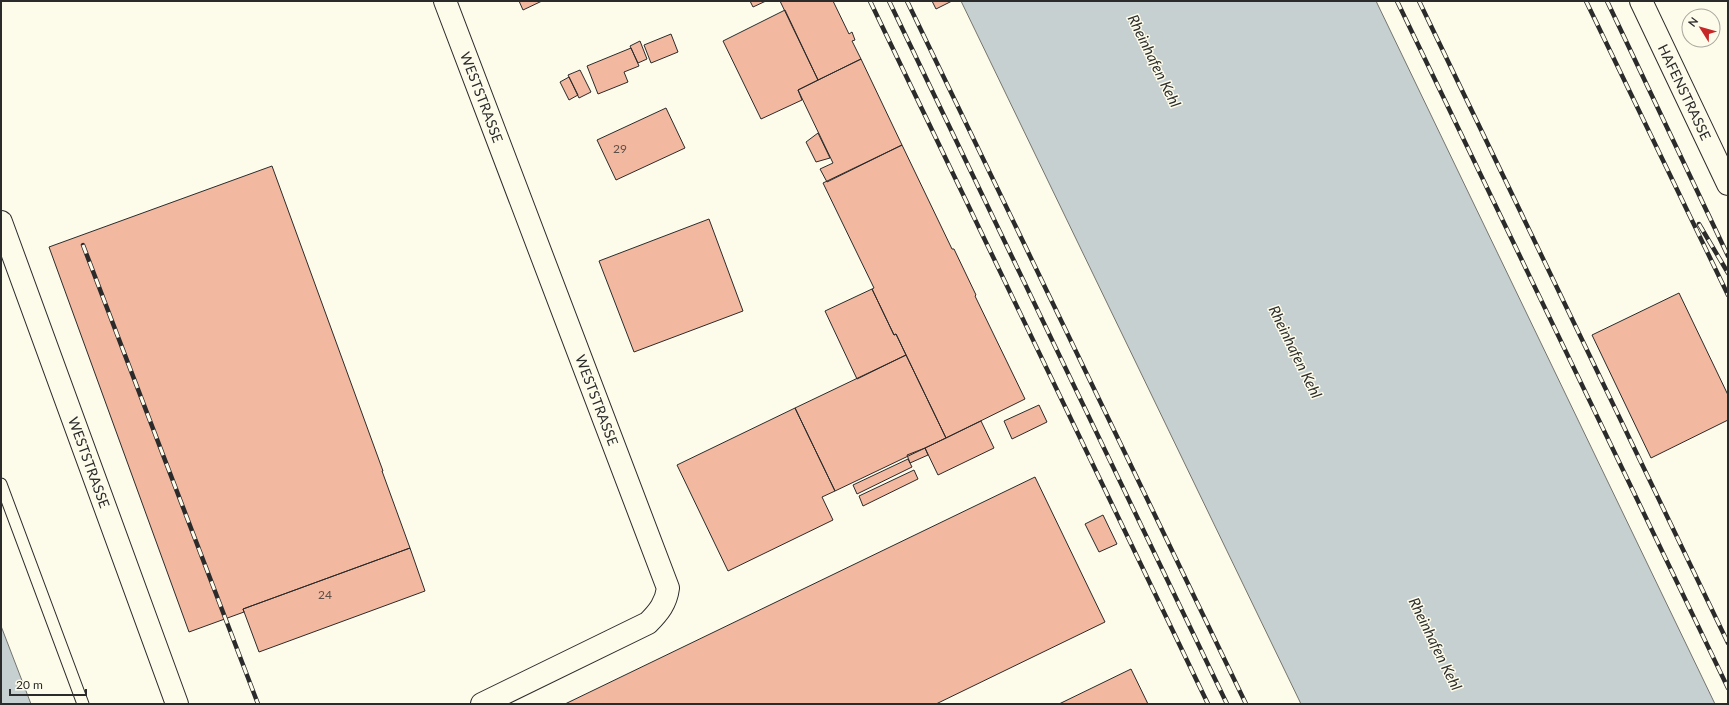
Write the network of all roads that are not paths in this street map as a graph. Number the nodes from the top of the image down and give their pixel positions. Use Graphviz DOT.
graph roads {
  1 [pos="445,1"];
  2 [pos="1641,1"];
  3 [pos="1728,184"];
  4 [pos="1,222"];
  5 [pos="1,484"];
  6 [pos="83,704"];
  7 [pos="177,704"];
  8 [pos="482,704"];
  1 -- 8 [label="street, WESTSTRASSE"];
  2 -- 3 [label="street, HAFENSTRASSE"];
  4 -- 7 [label="street, WESTSTRASSE"];
  5 -- 6 [label="lane"];
}
